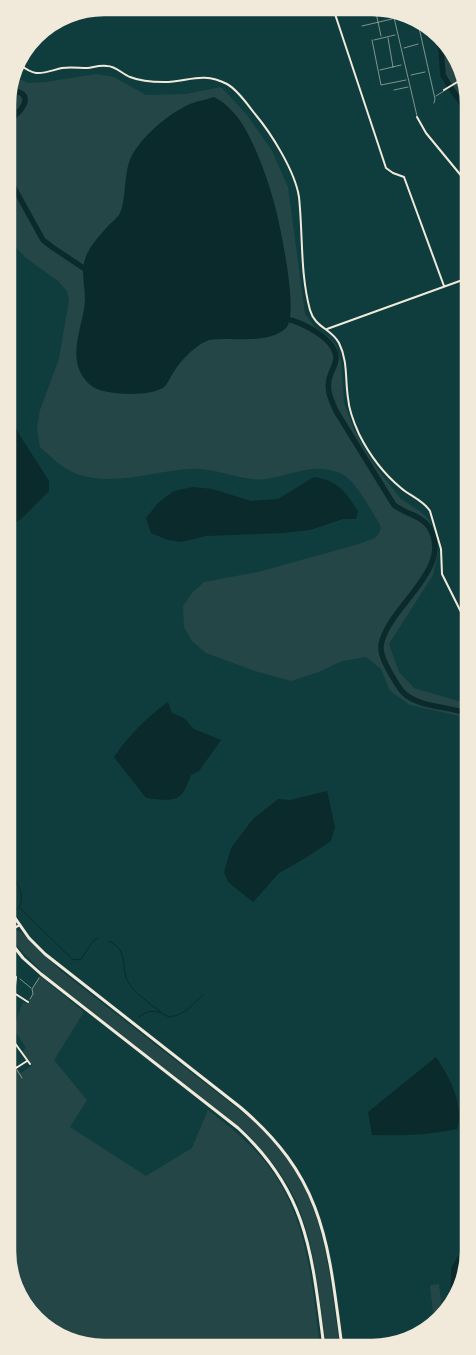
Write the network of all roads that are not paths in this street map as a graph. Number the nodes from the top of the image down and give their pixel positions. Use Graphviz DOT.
graph roads {
  1 [pos="334,15"];
  2 [pos="395,19"];
  3 [pos="419,29"];
  4 [pos="24,67"];
  5 [pos="458,82"];
  6 [pos="410,86"];
  7 [pos="394,90"];
  8 [pos="445,90"];
  9 [pos="434,97"];
  10 [pos="434,103"];
  11 [pos="417,117"];
  12 [pos="461,176"];
  13 [pos="461,280"];
  14 [pos="444,286"];
  15 [pos="326,329"];
  16 [pos="461,612"];
  17 [pos="15,918"];
  18 [pos="20,925"];
  19 [pos="15,928"];
  20 [pos="15,948"];
  21 [pos="16,977"];
  22 [pos="15,985"];
  23 [pos="15,994"];
  24 [pos="28,1002"];
  25 [pos="15,1043"];
  26 [pos="28,1061"];
  27 [pos="30,1064"];
  28 [pos="16,1068"];
  29 [pos="22,1078"];
  30 [pos="323,1340"];
  31 [pos="341,1340"];
  1 -- 14 [label="street"];
  2 -- 6 [label="lane"];
  3 -- 9 [label="lane"];
  4 -- 15 [label="street"];
  5 -- 8 [label="street"];
  6 -- 7 [label="lane"];
  6 -- 11 [label="lane"];
  8 -- 9 [label="lane"];
  9 -- 10 [label="lane"];
  11 -- 12 [label="street"];
  13 -- 14 [label="street"];
  14 -- 15 [label="street"];
  15 -- 16 [label="street"];
  17 -- 18 [label="highway"];
  18 -- 19 [label="street"];
  18 -- 31 [label="highway"];
  20 -- 30 [label="highway"];
  21 -- 22 [label="street"];
  23 -- 24 [label="street"];
  25 -- 26 [label="street"];
  26 -- 27 [label="street"];
  26 -- 28 [label="street"];
  28 -- 29 [label="lane"];
}
